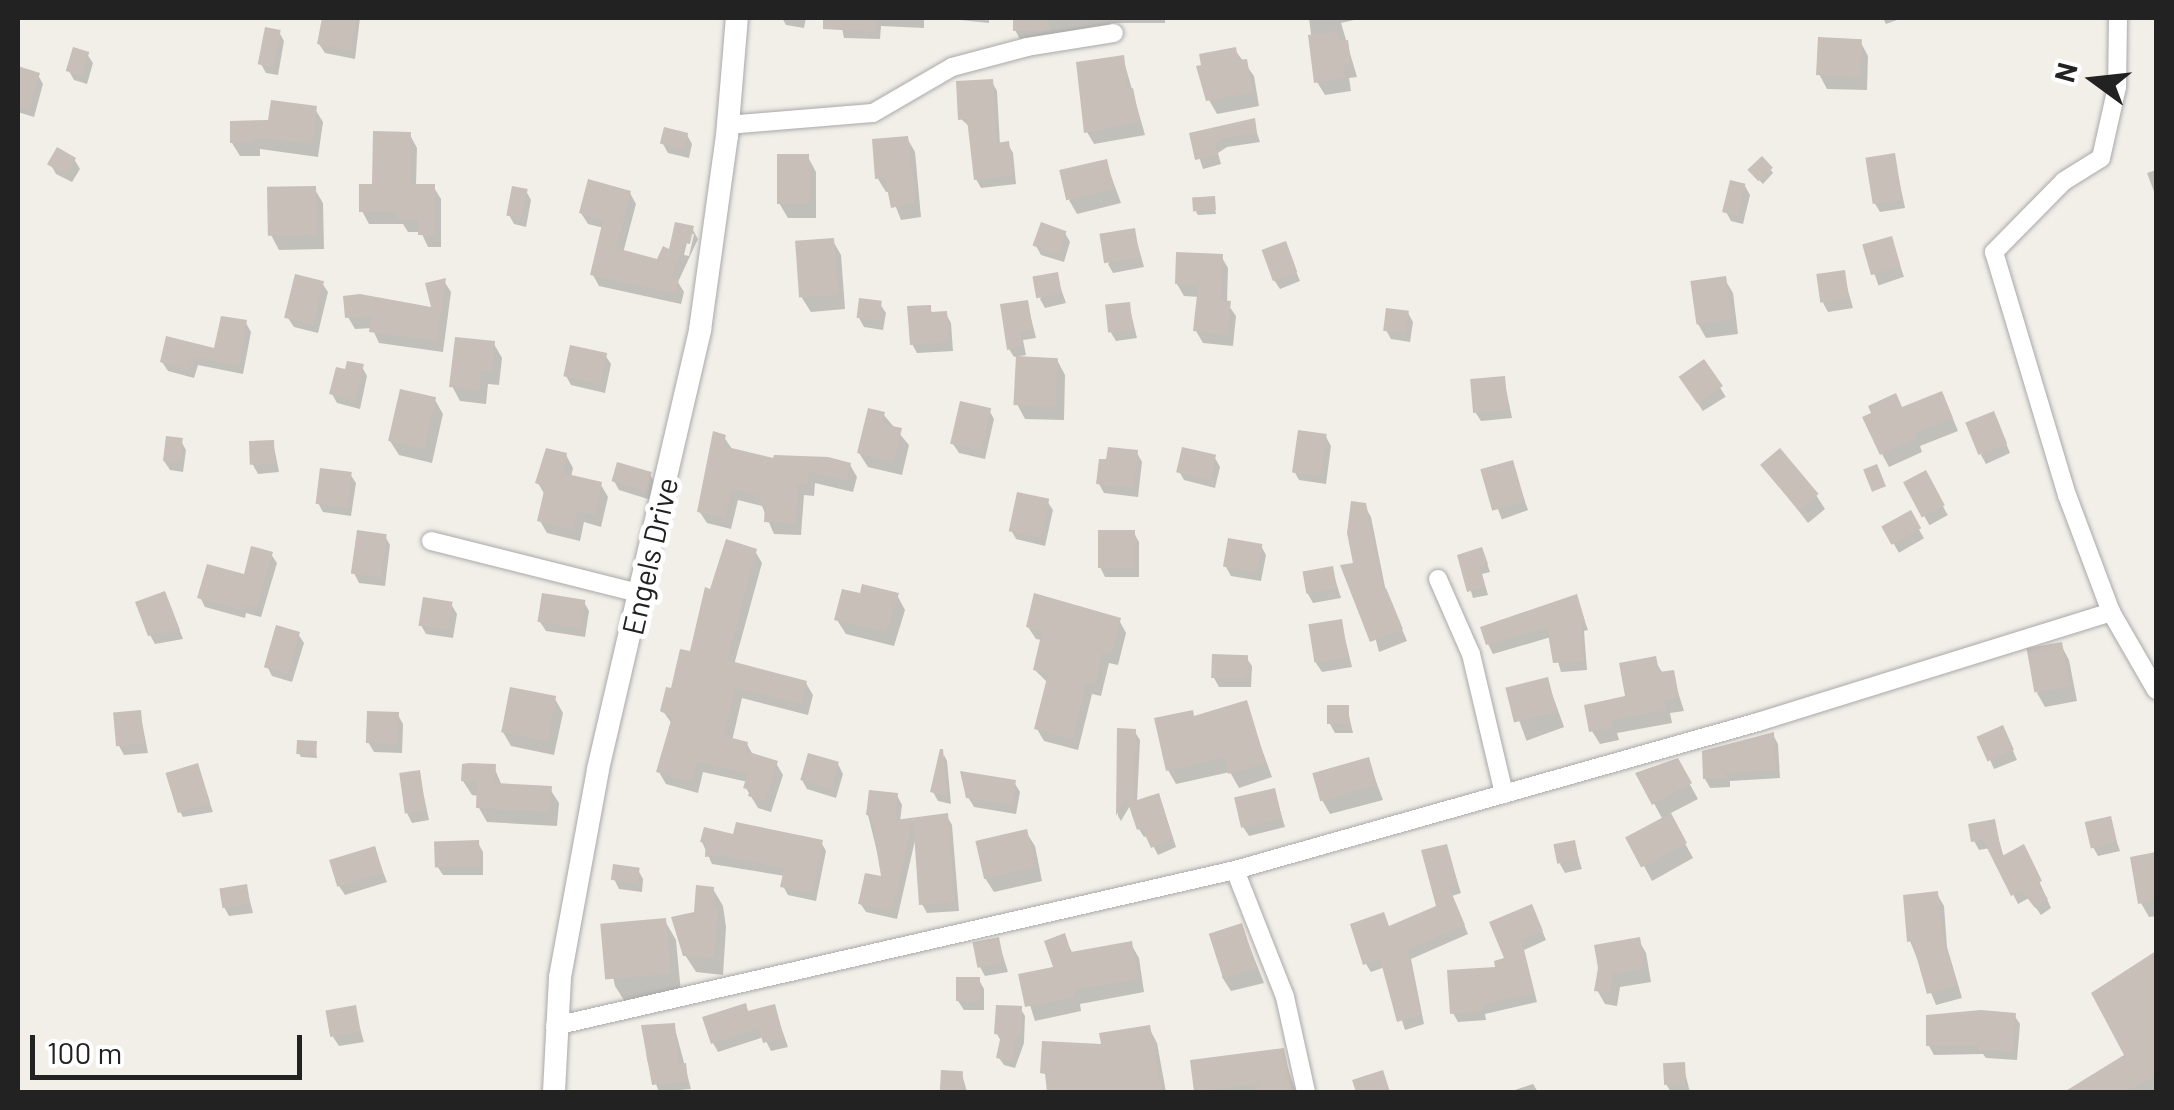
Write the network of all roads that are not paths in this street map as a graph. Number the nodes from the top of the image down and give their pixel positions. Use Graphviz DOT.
graph roads {
  1 [pos="737,18"];
  2 [pos="2118,18"];
  3 [pos="1114,33"];
  4 [pos="727,125"];
  5 [pos="430,541"];
  6 [pos="1438,579"];
  7 [pos="642,594"];
  8 [pos="2111,612"];
  9 [pos="2156,690"];
  10 [pos="1504,794"];
  11 [pos="1234,870"];
  12 [pos="555,1026"];
  13 [pos="554,1092"];
  14 [pos="1306,1092"];
  1 -- 4 [label="street, Engels Drive"];
  2 -- 8 [label="street"];
  3 -- 4 [label="street"];
  4 -- 7 [label="street, Engels Drive"];
  5 -- 7 [label="street"];
  6 -- 10 [label="street"];
  7 -- 12 [label="street, Engels Drive"];
  8 -- 9 [label="street"];
  8 -- 10 [label="street"];
  10 -- 11 [label="street"];
  11 -- 12 [label="street"];
  11 -- 14 [label="street"];
  12 -- 13 [label="street, Engels Drive"];
}
